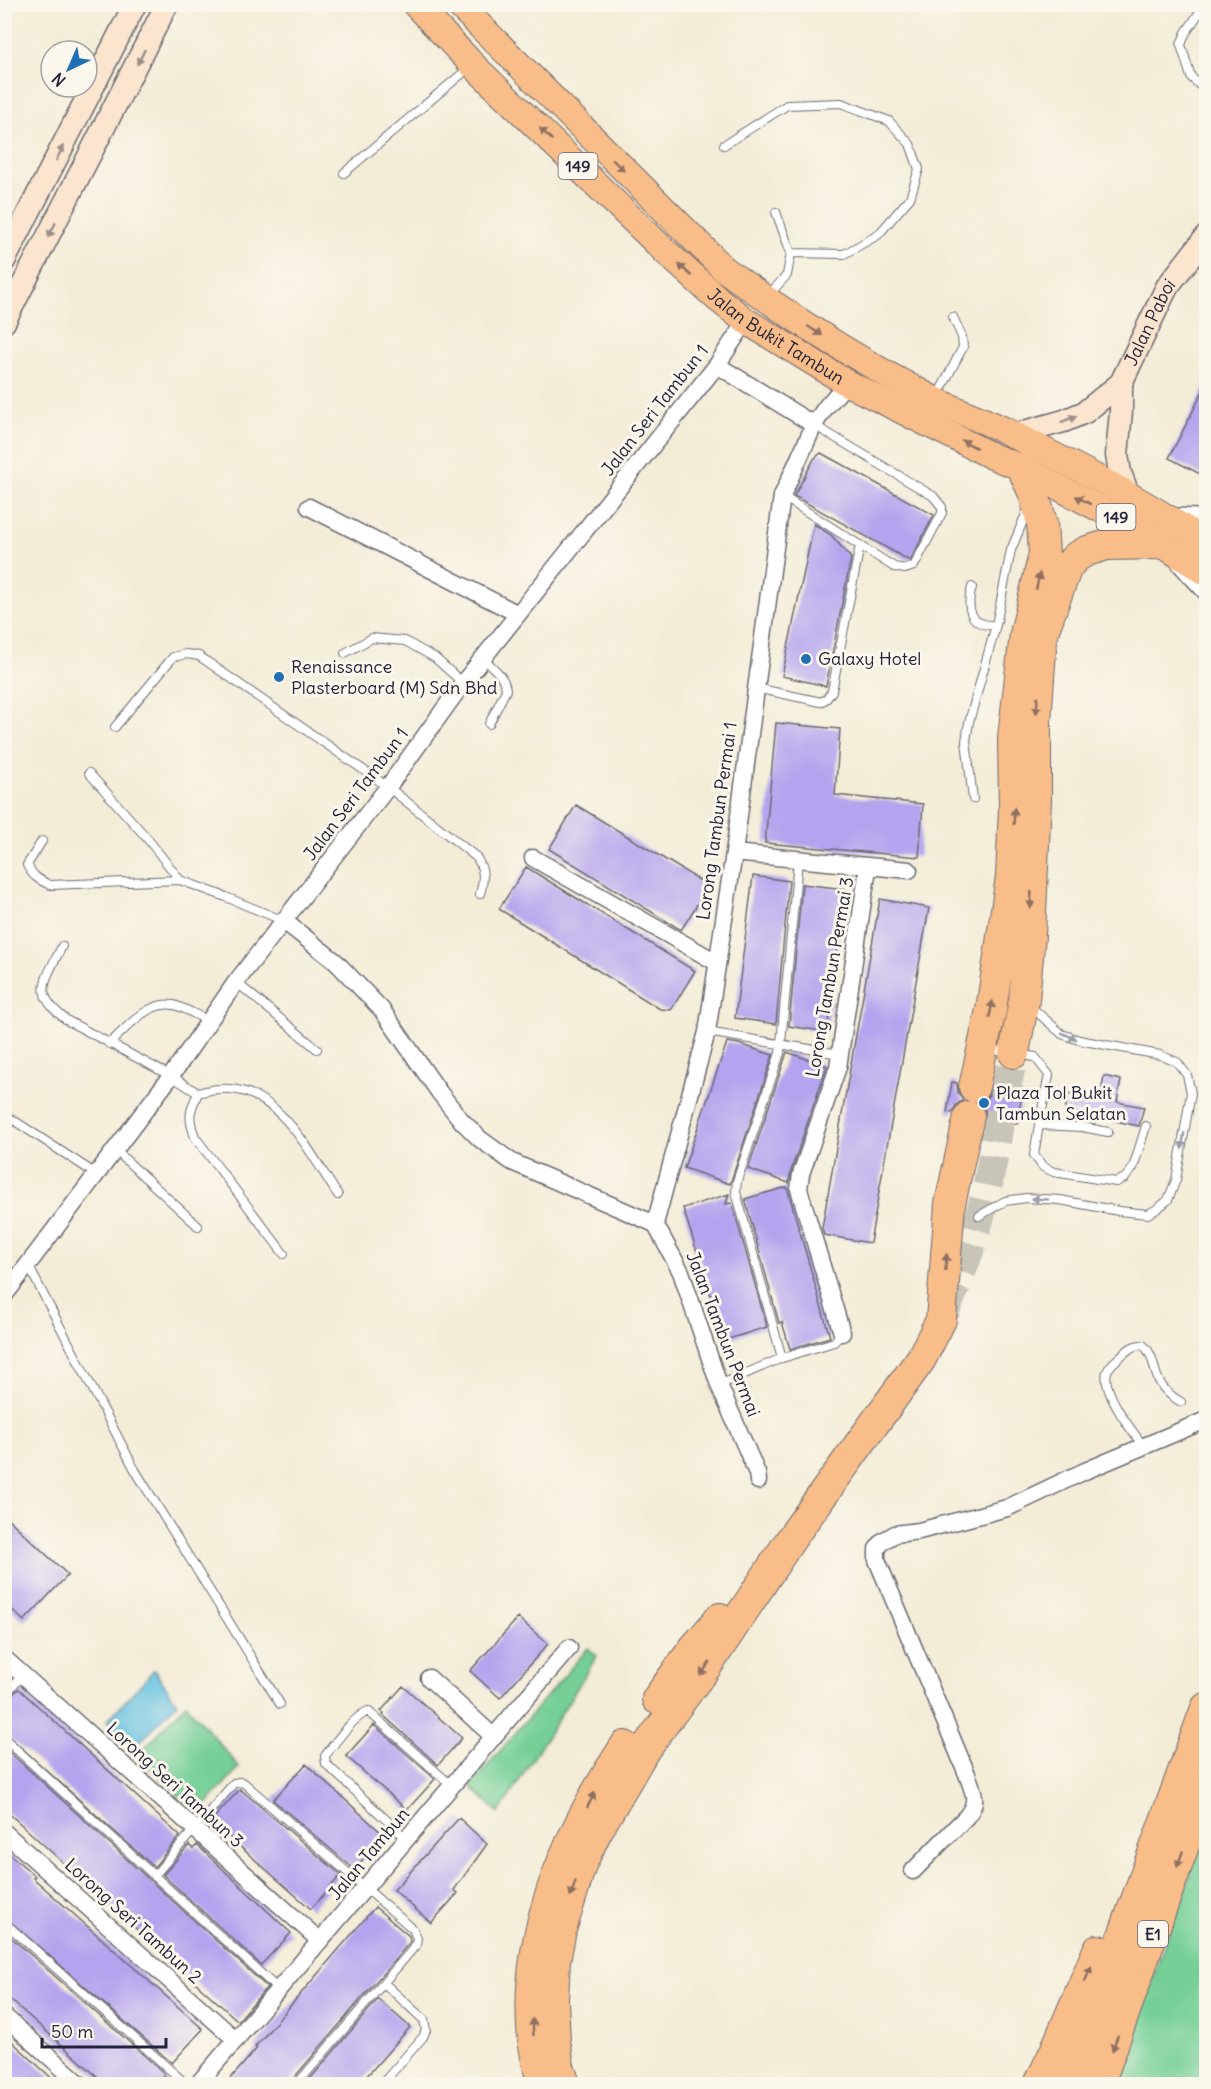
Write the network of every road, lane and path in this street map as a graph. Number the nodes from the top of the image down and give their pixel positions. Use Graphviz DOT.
graph roads {
  1 [pos="135,4"];
  2 [pos="167,4"];
  3 [pos="415,4"];
  4 [pos="458,4"];
  5 [pos="1204,4"];
  6 [pos="502,49"];
  7 [pos="477,69"];
  8 [pos="1206,91"];
  9 [pos="723,145"];
  10 [pos="344,173"];
  11 [pos="776,212"];
  12 [pos="1206,237"];
  13 [pos="791,253"];
  14 [pos="4,261"];
  15 [pos="766,300"];
  16 [pos="953,317"];
  17 [pos="746,321"];
  18 [pos="4,322"];
  19 [pos="717,365"];
  20 [pos="847,383"];
  21 [pos="1121,383"];
  22 [pos="935,400"];
  23 [pos="814,425"];
  24 [pos="1013,435"];
  25 [pos="1028,481"];
  26 [pos="1128,494"];
  27 [pos="782,496"];
  28 [pos="309,507"];
  29 [pos="1206,518"];
  30 [pos="1165,530"];
  31 [pos="1206,543"];
  32 [pos="860,545"];
  33 [pos="1206,572"];
  34 [pos="972,587"];
  35 [pos="1206,592"];
  36 [pos="518,614"];
  37 [pos="996,625"];
  38 [pos="345,653"];
  39 [pos="483,658"];
  40 [pos="463,683"];
  41 [pos="756,688"];
  42 [pos="489,724"];
  43 [pos="115,727"];
  44 [pos="89,773"];
  45 [pos="388,788"];
  46 [pos="973,799"];
  47 [pos="42,841"];
  48 [pos="734,854"];
  49 [pos="532,858"];
  50 [pos="798,860"];
  51 [pos="868,868"];
  52 [pos="909,870"];
  53 [pos="180,880"];
  54 [pos="480,894"];
  55 [pos="284,921"];
  56 [pos="62,946"];
  57 [pos="716,962"];
  58 [pos="237,982"];
  59 [pos="1024,1000"];
  60 [pos="209,1021"];
  61 [pos="707,1032"];
  62 [pos="110,1044"];
  63 [pos="780,1045"];
  64 [pos="983,1048"];
  65 [pos="317,1049"];
  66 [pos="1014,1053"];
  67 [pos="840,1054"];
  68 [pos="171,1076"];
  69 [pos="974,1087"];
  70 [pos="198,1093"];
  71 [pos="4,1114"];
  72 [pos="969,1116"];
  73 [pos="1039,1125"];
  74 [pos="1146,1126"];
  75 [pos="1108,1132"];
  76 [pos="115,1150"];
  77 [pos="96,1174"];
  78 [pos="338,1195"];
  79 [pos="979,1216"];
  80 [pos="655,1224"];
  81 [pos="198,1226"];
  82 [pos="284,1254"];
  83 [pos="28,1264"];
  84 [pos="4,1296"];
  85 [pos="842,1333"];
  86 [pos="782,1358"];
  87 [pos="719,1385"];
  88 [pos="1181,1402"];
  89 [pos="1206,1420"];
  90 [pos="1145,1448"];
  91 [pos="758,1481"];
  92 [pos="795,1533"];
  93 [pos="569,1648"];
  94 [pos="4,1658"];
  95 [pos="23,1675"];
  96 [pos="429,1678"];
  97 [pos="4,1695"];
  98 [pos="280,1704"];
  99 [pos="1206,1708"];
  100 [pos="494,1737"];
  101 [pos="4,1738"];
  102 [pos="1206,1784"];
  103 [pos="452,1786"];
  104 [pos="1172,1807"];
  105 [pos="194,1828"];
  106 [pos="4,1832"];
  107 [pos="407,1839"];
  108 [pos="913,1871"];
  109 [pos="154,1876"];
  110 [pos="367,1888"];
  111 [pos="5,1923"];
  112 [pos="320,1941"];
  113 [pos="384,1983"];
  114 [pos="279,1990"];
  115 [pos="4,2016"];
  116 [pos="236,2040"];
  117 [pos="80,2085"];
  118 [pos="186,2085"];
  119 [pos="198,2085"];
  120 [pos="297,2085"];
  121 [pos="382,2085"];
  122 [pos="542,2085"];
  123 [pos="565,2085"];
  124 [pos="1039,2085"];
  125 [pos="1069,2085"];
  126 [pos="1100,2085"];
  14 -- 1 [label="main road, one-way"];
  2 -- 18 [label="main road, one-way"];
  3 -- 7 [label="main road, Jalan Bukit Tambun / 149"];
  4 -- 6 [label="main road, Jalan Bukit Tambun / 149"];
  5 -- 8 [label="lane"];
  6 -- 7 [label="main road"];
  6 -- 15 [label="main road, Jalan Bukit Tambun / 149, one-way"];
  7 -- 10 [label="lane"];
  17 -- 7 [label="main road, Jalan Bukit Tambun / 149, one-way"];
  9 -- 13 [label="lane"];
  11 -- 13 [label="lane"];
  12 -- 21 [label="main road, Jalan Paboi"];
  13 -- 15 [label="lane"];
  15 -- 22 [label="main road, Jalan Bukit Tambun / 149, one-way"];
  16 -- 22 [label="lane"];
  17 -- 19 [label="street, Jalan Seri Tambun 1"];
  17 -- 20 [label="main road, Jalan Bukit Tambun / 149"];
  19 -- 23 [label="street"];
  19 -- 36 [label="street, Jalan Seri Tambun 1"];
  20 -- 23 [label="street, Lorong Tambun Permai 1"];
  25 -- 20 [label="main road, Jalan Bukit Tambun / 149, one-way"];
  24 -- 21 [label="main road, Jalan Paboi, one-way"];
  21 -- 26 [label="main road, Jalan Paboi"];
  22 -- 24 [label="main road, Jalan Bukit Tambun / 149"];
  23 -- 27 [label="street, Lorong Tambun Permai 1"];
  23 -- 32 [label="lane"];
  24 -- 26 [label="main road, Jalan Bukit Tambun / 149"];
  30 -- 25 [label="main road, Jalan Bukit Tambun / 149, one-way"];
  25 -- 37 [label="lane"];
  64 -- 25 [label="highway, one-way"];
  26 -- 30 [label="main road, Jalan Bukit Tambun / 149"];
  27 -- 32 [label="lane"];
  27 -- 41 [label="street, Lorong Tambun Permai 1"];
  28 -- 36 [label="street"];
  29 -- 30 [label="street"];
  30 -- 31 [label="main road, Jalan Bukit Tambun / 149"];
  30 -- 33 [label="main road, Jalan Bukit Tambun / 149"];
  30 -- 35 [label="street"];
  30 -- 59 [label="highway, one-way"];
  32 -- 41 [label="lane"];
  34 -- 37 [label="lane"];
  36 -- 39 [label="street, Jalan Seri Tambun 1"];
  37 -- 46 [label="lane"];
  38 -- 40 [label="lane"];
  39 -- 40 [label="street, Jalan Seri Tambun 1"];
  39 -- 42 [label="lane"];
  40 -- 45 [label="street, Jalan Seri Tambun 1"];
  41 -- 48 [label="street, Lorong Tambun Permai 1"];
  43 -- 45 [label="lane"];
  44 -- 53 [label="lane"];
  45 -- 54 [label="lane"];
  45 -- 55 [label="street, Jalan Seri Tambun 1"];
  47 -- 53 [label="lane"];
  48 -- 50 [label="street"];
  48 -- 57 [label="street, Lorong Tambun Permai 1"];
  49 -- 57 [label="street"];
  50 -- 51 [label="street"];
  50 -- 63 [label="lane"];
  51 -- 52 [label="street"];
  51 -- 67 [label="street, Lorong Tambun Permai 3"];
  53 -- 55 [label="lane"];
  55 -- 58 [label="street, Jalan Seri Tambun 1"];
  55 -- 80 [label="street"];
  56 -- 62 [label="lane"];
  57 -- 61 [label="street, Lorong Tambun Permai 1"];
  58 -- 60 [label="street, Jalan Seri Tambun 1"];
  58 -- 65 [label="lane"];
  59 -- 66 [label="highway"];
  59 -- 79 [label="lane, one-way"];
  60 -- 62 [label="lane"];
  60 -- 68 [label="street, Jalan Seri Tambun 1"];
  61 -- 63 [label="lane"];
  61 -- 80 [label="street, Lorong Tambun Permai 1"];
  62 -- 68 [label="lane"];
  63 -- 67 [label="lane"];
  63 -- 86 [label="lane"];
  64 -- 66 [label="lane"];
  64 -- 69 [label="highway"];
  66 -- 73 [label="lane"];
  67 -- 85 [label="street, Lorong Tambun Permai 3"];
  68 -- 70 [label="lane"];
  68 -- 76 [label="street, Jalan Seri Tambun 1"];
  70 -- 78 [label="lane"];
  70 -- 82 [label="lane"];
  71 -- 77 [label="lane"];
  92 -- 72 [label="highway, one-way"];
  73 -- 74 [label="lane"];
  73 -- 75 [label="lane"];
  76 -- 77 [label="street, Jalan Seri Tambun 1"];
  76 -- 81 [label="lane"];
  77 -- 83 [label="street, Jalan Seri Tambun 1"];
  80 -- 87 [label="street, Jalan Tambun Permai"];
  83 -- 84 [label="street, Jalan Seri Tambun 1"];
  83 -- 98 [label="lane"];
  85 -- 86 [label="lane"];
  86 -- 87 [label="lane"];
  87 -- 91 [label="street, Jalan Tambun Permai"];
  88 -- 90 [label="lane"];
  89 -- 90 [label="street"];
  90 -- 108 [label="street"];
  122 -- 92 [label="highway, one-way"];
  92 -- 123 [label="highway, one-way"];
  93 -- 100 [label="street, Jalan Tambun"];
  94 -- 95 [label="street, Lorong Seri Tambun 3"];
  95 -- 97 [label="lane"];
  95 -- 105 [label="street, Lorong Seri Tambun 3"];
  96 -- 100 [label="street"];
  99 -- 104 [label="highway, E1"];
  100 -- 103 [label="street, Jalan Tambun"];
  101 -- 109 [label="lane"];
  102 -- 126 [label="highway, E1, one-way"];
  103 -- 107 [label="street, Jalan Tambun"];
  103 -- 107 [label="lane"];
  124 -- 104 [label="highway, one-way"];
  104 -- 125 [label="highway, E1"];
  105 -- 109 [label="lane"];
  105 -- 110 [label="lane"];
  105 -- 112 [label="street, Lorong Seri Tambun 3"];
  106 -- 116 [label="street, Lorong Seri Tambun 2"];
  107 -- 110 [label="street, Jalan Tambun"];
  109 -- 114 [label="lane"];
  110 -- 112 [label="street, Jalan Tambun"];
  110 -- 113 [label="lane"];
  111 -- 118 [label="lane"];
  112 -- 114 [label="street, Jalan Tambun"];
  113 -- 120 [label="lane"];
  113 -- 121 [label="lane"];
  114 -- 116 [label="street, Jalan Tambun"];
  115 -- 117 [label="street"];
  116 -- 119 [label="street, Jalan Tambun"];
}
